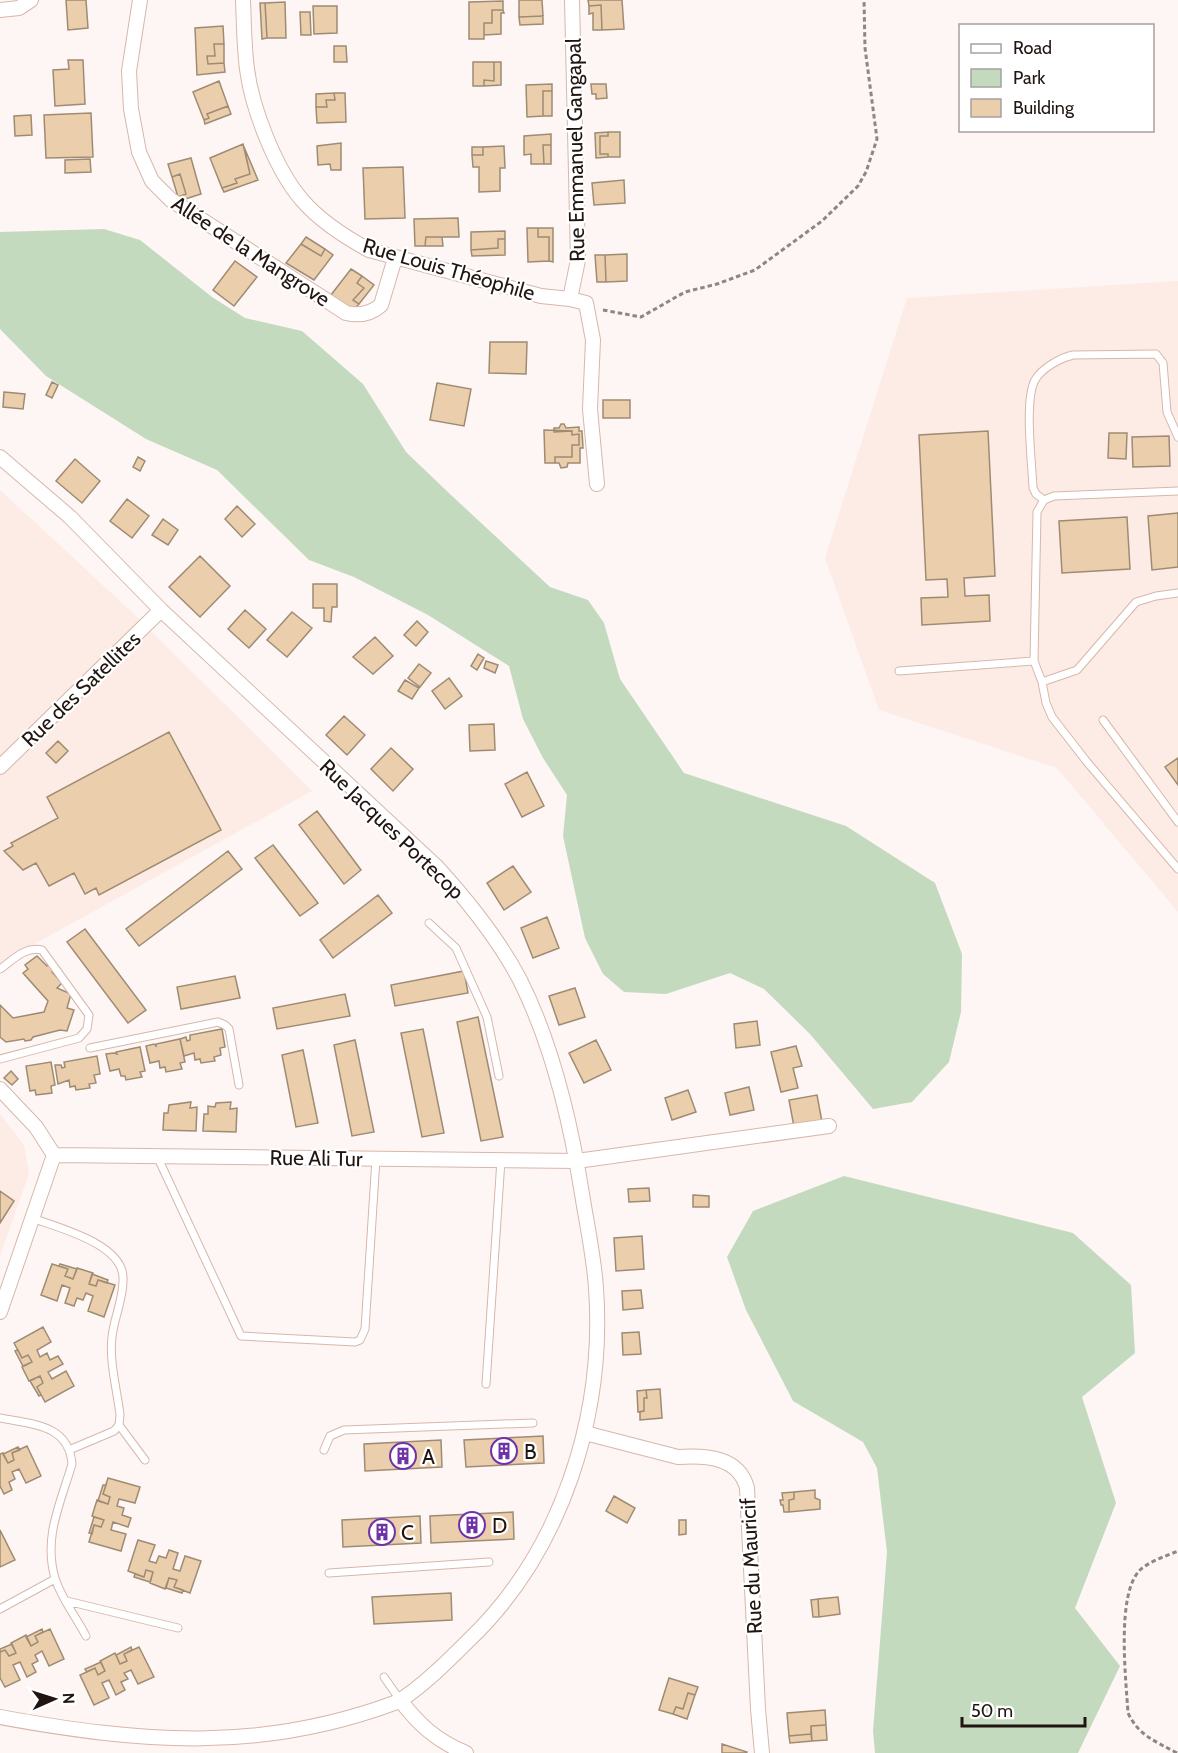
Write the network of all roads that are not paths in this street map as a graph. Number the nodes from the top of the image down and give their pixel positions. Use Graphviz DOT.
graph roads {
  1 [pos="31,0"];
  2 [pos="140,0"];
  3 [pos="243,0"];
  4 [pos="572,0"];
  5 [pos="0,10"];
  6 [pos="395,258"];
  7 [pos="570,299"];
  8 [pos="1178,437"];
  9 [pos="0,457"];
  10 [pos="597,484"];
  11 [pos="1178,491"];
  12 [pos="1044,500"];
  13 [pos="1178,593"];
  14 [pos="161,610"];
  15 [pos="1034,661"];
  16 [pos="899,671"];
  17 [pos="1042,682"];
  18 [pos="1103,720"];
  19 [pos="0,767"];
  20 [pos="1178,822"];
  21 [pos="1178,869"];
  22 [pos="429,923"];
  23 [pos="0,969"];
  24 [pos="90,1048"];
  25 [pos="0,1059"];
  26 [pos="500,1076"];
  27 [pos="239,1084"];
  28 [pos="0,1089"];
  29 [pos="829,1126"];
  30 [pos="54,1155"];
  31 [pos="157,1156"];
  32 [pos="376,1160"];
  33 [pos="501,1160"];
  34 [pos="577,1161"];
  35 [pos="32,1218"];
  36 [pos="0,1312"];
  37 [pos="486,1384"];
  38 [pos="0,1418"];
  39 [pos="533,1423"];
  40 [pos="119,1425"];
  41 [pos="585,1433"];
  42 [pos="69,1450"];
  43 [pos="324,1450"];
  44 [pos="145,1460"];
  45 [pos="489,1562"];
  46 [pos="329,1574"];
  47 [pos="55,1579"];
  48 [pos="67,1601"];
  49 [pos="0,1609"];
  50 [pos="178,1628"];
  51 [pos="86,1636"];
  52 [pos="384,1677"];
  53 [pos="400,1700"];
  54 [pos="0,1717"];
  55 [pos="466,1753"];
  56 [pos="762,1753"];
  1 -- 5 [label="street"];
  2 -- 6 [label="street, Allée de la Mangrove"];
  3 -- 6 [label="street, Rue Louis Théophile"];
  4 -- 7 [label="street, Rue Emmanuel Gangapal"];
  6 -- 7 [label="street, Rue Louis Théophile"];
  7 -- 10 [label="street, Rue Louis Théophile"];
  8 -- 12 [label="lane"];
  9 -- 14 [label="street, Rue Jacques Portecop"];
  11 -- 12 [label="lane"];
  12 -- 15 [label="lane"];
  13 -- 17 [label="lane"];
  14 -- 19 [label="street, Rue des Satellites"];
  14 -- 34 [label="street, Rue Jacques Portecop"];
  15 -- 16 [label="lane"];
  15 -- 17 [label="lane"];
  17 -- 21 [label="lane"];
  18 -- 20 [label="lane"];
  22 -- 26 [label="lane"];
  23 -- 25 [label="lane"];
  24 -- 27 [label="lane"];
  28 -- 30 [label="street"];
  29 -- 34 [label="street, Rue Ali Tur"];
  30 -- 31 [label="street, Rue Ali Tur"];
  30 -- 35 [label="street"];
  31 -- 32 [label="street, Rue Ali Tur"];
  31 -- 32 [label="lane"];
  32 -- 33 [label="street, Rue Ali Tur"];
  33 -- 34 [label="street, Rue Ali Tur"];
  33 -- 37 [label="lane"];
  34 -- 41 [label="street, Rue Jacques Portecop"];
  35 -- 36 [label="street"];
  35 -- 40 [label="lane"];
  38 -- 42 [label="lane"];
  39 -- 43 [label="lane"];
  40 -- 42 [label="lane"];
  40 -- 44 [label="lane"];
  41 -- 53 [label="street, Rue Jacques Portecop"];
  41 -- 56 [label="street, Rue du Mauricif"];
  42 -- 47 [label="lane"];
  45 -- 46 [label="lane"];
  47 -- 48 [label="lane"];
  47 -- 49 [label="lane"];
  48 -- 50 [label="lane"];
  48 -- 51 [label="lane"];
  52 -- 53 [label="lane"];
  53 -- 54 [label="street, Rue Jacques Portecop"];
  53 -- 55 [label="street"];
}
